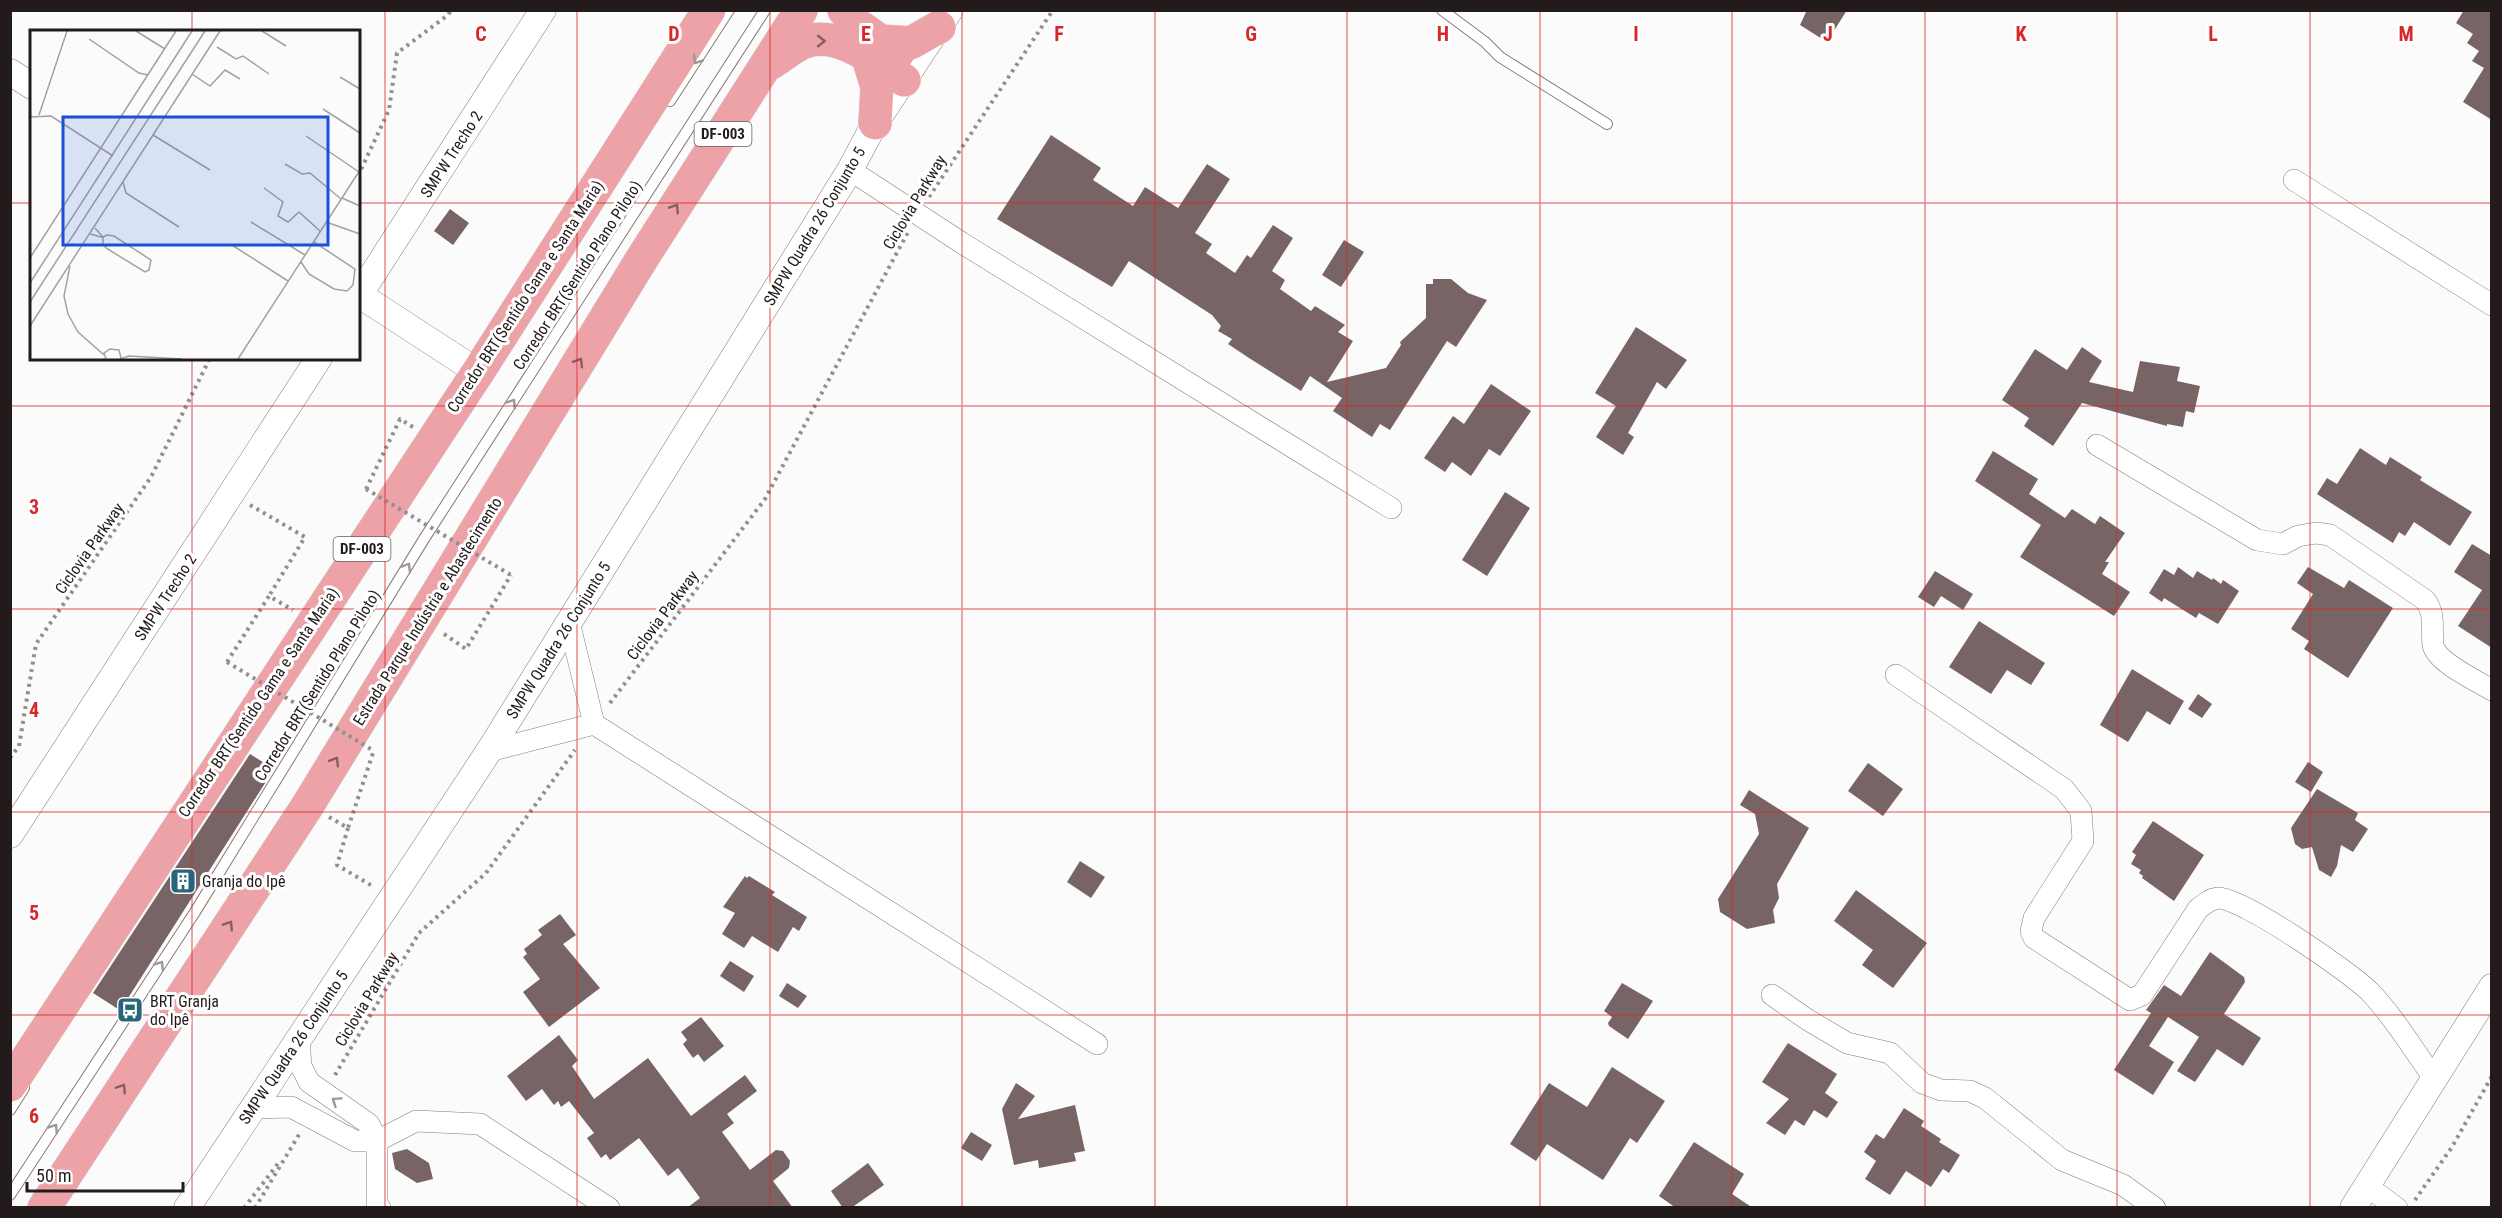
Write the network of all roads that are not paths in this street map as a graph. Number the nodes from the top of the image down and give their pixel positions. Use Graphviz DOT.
graph roads {
  1 [pos="543,10"];
  2 [pos="708,10"];
  3 [pos="729,10"];
  4 [pos="765,10"];
  5 [pos="801,10"];
  6 [pos="844,10"];
  7 [pos="1442,10"];
  8 [pos="944,19"];
  9 [pos="874,48"];
  10 [pos="769,64"];
  11 [pos="10,72"];
  12 [pos="909,72"];
  13 [pos="30,85"];
  14 [pos="665,109"];
  15 [pos="875,123"];
  16 [pos="1607,124"];
  17 [pos="850,170"];
  18 [pos="2294,180"];
  19 [pos="360,293"];
  20 [pos="360,296"];
  21 [pos="2492,305"];
  22 [pos="318,360"];
  23 [pos="478,372"];
  24 [pos="2097,445"];
  25 [pos="1391,508"];
  26 [pos="569,622"];
  27 [pos="312,636"];
  28 [pos="1896,675"];
  29 [pos="2492,690"];
  30 [pos="594,724"];
  31 [pos="489,751"];
  32 [pos="15,819"];
  33 [pos="1772,995"];
  34 [pos="2489,995"];
  35 [pos="71,1013"];
  36 [pos="299,1041"];
  37 [pos="1097,1044"];
  38 [pos="2433,1077"];
  39 [pos="20,1083"];
  40 [pos="253,1108"];
  41 [pos="10,1110"];
  42 [pos="377,1141"];
  43 [pos="2367,1186"];
  44 [pos="10,1195"];
  45 [pos="44,1208"];
  46 [pos="187,1208"];
  47 [pos="380,1208"];
  48 [pos="609,1208"];
  49 [pos="2155,1208"];
  50 [pos="2353,1208"];
  51 [pos="2397,1208"];
  1 -- 19 [label="street, SMPW Trecho 2"];
  2 -- 23 [label="highway, DF-003"];
  3 -- 14 [label="lane, one-way"];
  44 -- 4 [label="lane, Corredor BRT(Sentido Plano Piloto), one-way"];
  5 -- 10 [label="highway, Estrada Parque Indústria e Abastecimento / DF-003"];
  6 -- 9 [label="highway"];
  7 -- 16 [label="lane"];
  8 -- 9 [label="highway"];
  8 -- 12 [label="street, SMPW Quadra 26 Conjunto 5"];
  10 -- 9 [label="highway, one-way"];
  9 -- 12 [label="highway"];
  9 -- 15 [label="highway"];
  45 -- 10 [label="highway, Estrada Parque Indústria e Abastecimento / DF-003, one-way"];
  11 -- 13 [label="street"];
  12 -- 15 [label="street, SMPW Quadra 26 Conjunto 5"];
  15 -- 17 [label="street, SMPW Quadra 26 Conjunto 5"];
  17 -- 25 [label="street"];
  17 -- 26 [label="street, SMPW Quadra 26 Conjunto 5"];
  18 -- 21 [label="street"];
  20 -- 23 [label="street"];
  22 -- 32 [label="street, SMPW Trecho 2"];
  23 -- 27 [label="highway, DF-003"];
  24 -- 29 [label="street"];
  26 -- 30 [label="street"];
  26 -- 31 [label="street, SMPW Quadra 26 Conjunto 5"];
  27 -- 35 [label="lane, Corredor BRT(Sentido Gama e Santa Maria)"];
  27 -- 39 [label="highway, DF-003"];
  28 -- 38 [label="street"];
  30 -- 31 [label="street"];
  30 -- 37 [label="street"];
  31 -- 36 [label="street, SMPW Quadra 26 Conjunto 5"];
  33 -- 49 [label="street"];
  34 -- 38 [label="street"];
  36 -- 40 [label="street, SMPW Quadra 26 Conjunto 5"];
  42 -- 36 [label="street, one-way"];
  38 -- 43 [label="street"];
  39 -- 41 [label="lane"];
  40 -- 42 [label="street"];
  40 -- 46 [label="street, SMPW Quadra 26 Conjunto 5"];
  42 -- 47 [label="street"];
  42 -- 48 [label="street"];
  43 -- 50 [label="street"];
  43 -- 51 [label="street"];
}
